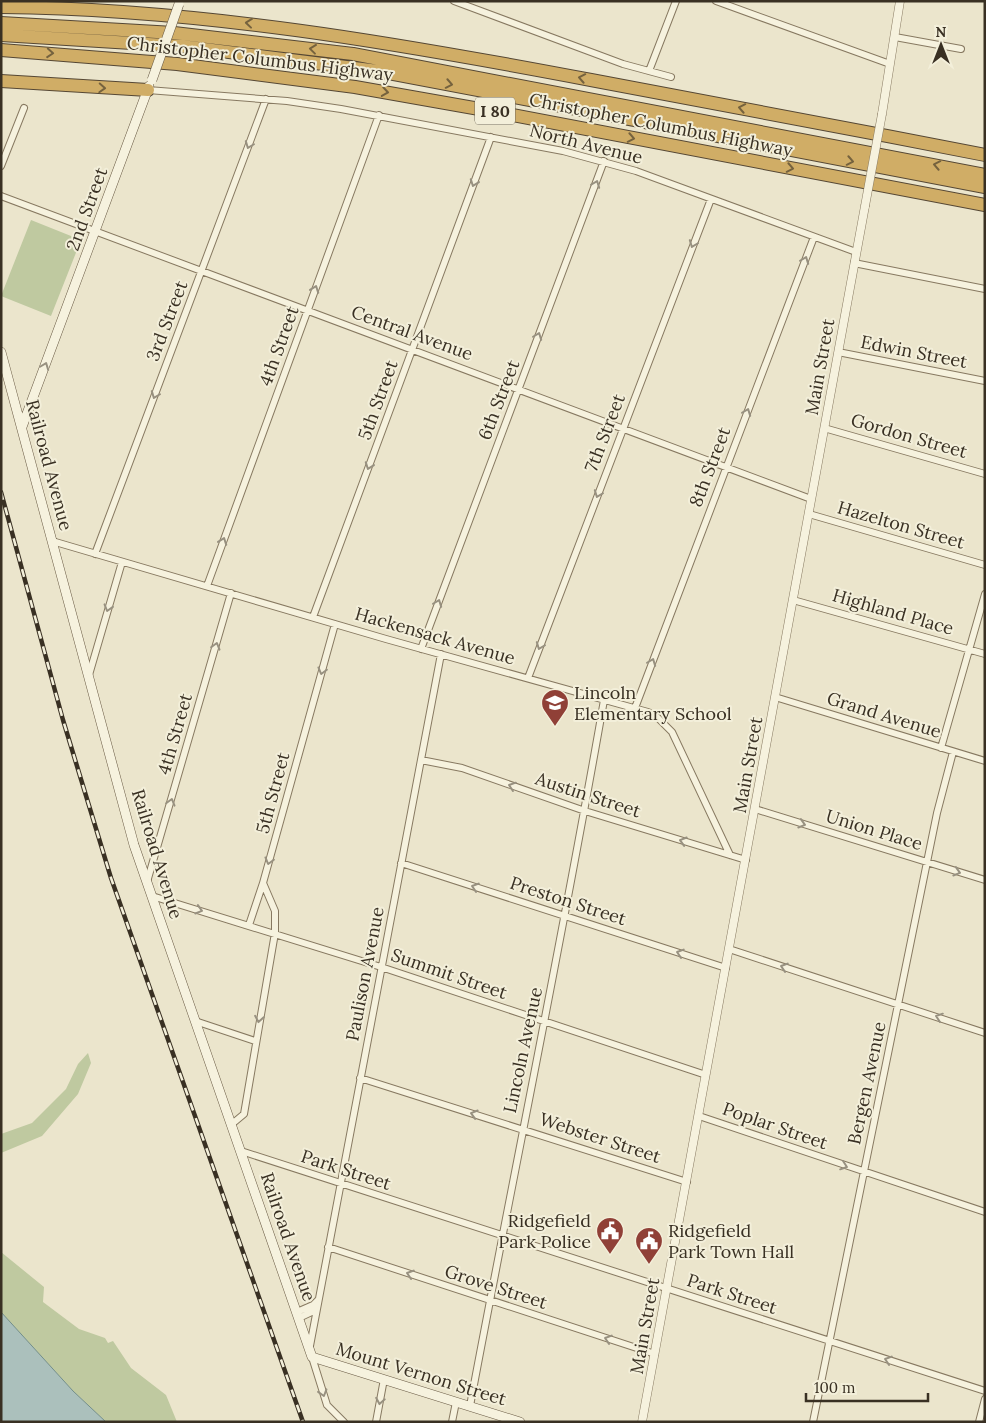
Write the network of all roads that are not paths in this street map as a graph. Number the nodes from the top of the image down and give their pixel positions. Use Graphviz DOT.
graph roads {
  1 [pos="454,1"];
  2 [pos="676,1"];
  3 [pos="716,1"];
  4 [pos="900,1"];
  5 [pos="179,3"];
  6 [pos="1,7"];
  7 [pos="1,23"];
  8 [pos="1,35"];
  9 [pos="894,37"];
  10 [pos="961,49"];
  11 [pos="1,50"];
  12 [pos="890,64"];
  13 [pos="649,71"];
  14 [pos="671,77"];
  15 [pos="1,81"];
  16 [pos="150,85"];
  17 [pos="266,99"];
  18 [pos="24,108"];
  19 [pos="379,115"];
  20 [pos="491,137"];
  21 [pos="985,155"];
  22 [pos="604,161"];
  23 [pos="1,166"];
  24 [pos="985,175"];
  25 [pos="985,187"];
  26 [pos="1,196"];
  27 [pos="710,198"];
  28 [pos="985,205"];
  29 [pos="96,232"];
  30 [pos="814,237"];
  31 [pos="856,252"];
  32 [pos="854,263"];
  33 [pos="202,271"];
  34 [pos="985,289"];
  35 [pos="308,310"];
  36 [pos="413,349"];
  37 [pos="1,352"];
  38 [pos="838,352"];
  39 [pos="985,381"];
  40 [pos="519,389"];
  41 [pos="22,428"];
  42 [pos="623,428"];
  43 [pos="824,428"];
  44 [pos="727,466"];
  45 [pos="985,474"];
  46 [pos="812,499"];
  47 [pos="809,514"];
  48 [pos="52,541"];
  49 [pos="96,554"];
  50 [pos="122,562"];
  51 [pos="985,565"];
  52 [pos="207,586"];
  53 [pos="231,593"];
  54 [pos="985,594"];
  55 [pos="793,600"];
  56 [pos="313,617"];
  57 [pos="335,624"];
  58 [pos="421,648"];
  59 [pos="969,649"];
  60 [pos="441,654"];
  61 [pos="985,654"];
  62 [pos="88,675"];
  63 [pos="528,678"];
  64 [pos="776,697"];
  65 [pos="604,700"];
  66 [pos="635,708"];
  67 [pos="941,748"];
  68 [pos="953,752"];
  69 [pos="421,760"];
  70 [pos="985,761"];
  71 [pos="755,809"];
  72 [pos="585,811"];
  73 [pos="730,856"];
  74 [pos="746,860"];
  75 [pos="402,863"];
  76 [pos="928,863"];
  77 [pos="985,880"];
  78 [pos="147,882"];
  79 [pos="263,883"];
  80 [pos="152,896"];
  81 [pos="566,916"];
  82 [pos="250,925"];
  83 [pos="275,933"];
  84 [pos="730,949"];
  85 [pos="381,967"];
  86 [pos="726,968"];
  87 [pos="900,1003"];
  88 [pos="195,1022"];
  89 [pos="544,1022"];
  90 [pos="985,1033"];
  91 [pos="255,1040"];
  92 [pos="706,1075"];
  93 [pos="360,1078"];
  94 [pos="699,1116"];
  95 [pos="232,1124"];
  96 [pos="522,1129"];
  97 [pos="241,1151"];
  98 [pos="863,1172"];
  99 [pos="687,1182"];
  100 [pos="340,1183"];
  101 [pos="985,1212"];
  102 [pos="502,1235"];
  103 [pos="328,1247"];
  104 [pos="667,1290"];
  105 [pos="318,1299"];
  106 [pos="490,1300"];
  107 [pos="316,1310"];
  108 [pos="298,1315"];
  109 [pos="831,1342"];
  110 [pos="309,1348"];
  111 [pos="655,1354"];
  112 [pos="312,1357"];
  113 [pos="384,1379"];
  114 [pos="985,1391"];
  115 [pos="985,1399"];
  116 [pos="456,1402"];
  117 [pos="470,1406"];
  118 [pos="344,1422"];
  119 [pos="376,1422"];
  120 [pos="452,1422"];
  121 [pos="520,1422"];
  122 [pos="642,1422"];
  123 [pos="813,1422"];
  124 [pos="979,1422"];
  1 -- 13 [label="street"];
  2 -- 13 [label="street"];
  3 -- 12 [label="street"];
  4 -- 9 [label="street, Main Street"];
  5 -- 16 [label="main road, 2nd Street, bridge"];
  21 -- 6 [label="highway, Christopher Columbus Highway, one-way"];
  24 -- 7 [label="highway, Christopher Columbus Highway / I 80, one-way"];
  8 -- 25 [label="highway, Christopher Columbus Highway / I 80, one-way"];
  9 -- 10 [label="street"];
  9 -- 12 [label="street, Main Street"];
  11 -- 28 [label="highway, Christopher Columbus Highway / I 80, one-way"];
  12 -- 31 [label="street, Main Street, bridge"];
  13 -- 14 [label="street"];
  15 -- 16 [label="highway, one-way"];
  16 -- 17 [label="street, North Avenue"];
  16 -- 29 [label="main road, 2nd Street"];
  17 -- 19 [label="street, North Avenue"];
  17 -- 33 [label="street, 3rd Street, one-way"];
  18 -- 23 [label="street"];
  19 -- 20 [label="street, North Avenue"];
  35 -- 19 [label="street, 4th Street, one-way"];
  20 -- 22 [label="street, North Avenue"];
  20 -- 36 [label="street, 5th Street, one-way"];
  22 -- 27 [label="street, North Avenue"];
  40 -- 22 [label="street, 6th Street, one-way"];
  26 -- 29 [label="street, Central Avenue"];
  27 -- 30 [label="street, North Avenue"];
  27 -- 42 [label="street, 7th Street, one-way"];
  29 -- 33 [label="street, Central Avenue"];
  41 -- 29 [label="main road, 2nd Street, one-way"];
  30 -- 31 [label="street, North Avenue"];
  44 -- 30 [label="street, 8th Street, one-way"];
  31 -- 32 [label="street, Main Street"];
  32 -- 34 [label="street"];
  32 -- 38 [label="street, Main Street"];
  33 -- 35 [label="street, Central Avenue"];
  33 -- 49 [label="street, 3rd Street, one-way"];
  35 -- 36 [label="street, Central Avenue"];
  52 -- 35 [label="street, 4th Street, one-way"];
  36 -- 40 [label="street, Central Avenue"];
  36 -- 56 [label="street, 5th Street, one-way"];
  37 -- 41 [label="main road, Railroad Avenue"];
  38 -- 39 [label="street, Edwin Street"];
  38 -- 43 [label="street, Main Street"];
  40 -- 42 [label="street, Central Avenue"];
  58 -- 40 [label="street, 6th Street, one-way"];
  41 -- 48 [label="main road, Railroad Avenue"];
  42 -- 44 [label="street, Central Avenue"];
  42 -- 63 [label="street, 7th Street, one-way"];
  43 -- 45 [label="street, Gordon Street"];
  43 -- 46 [label="street, Main Street"];
  44 -- 46 [label="street, Central Avenue"];
  66 -- 44 [label="street, 8th Street, one-way"];
  46 -- 47 [label="street, Main Street"];
  47 -- 51 [label="street, Hazelton Street"];
  47 -- 55 [label="street, Main Street"];
  48 -- 49 [label="street, Hackensack Avenue"];
  48 -- 62 [label="main road, Railroad Avenue"];
  49 -- 50 [label="street, Hackensack Avenue"];
  50 -- 52 [label="street, Hackensack Avenue"];
  50 -- 62 [label="street, one-way"];
  52 -- 53 [label="street, Hackensack Avenue"];
  53 -- 56 [label="street, Hackensack Avenue"];
  78 -- 53 [label="street, 4th Street, one-way"];
  54 -- 59 [label="street"];
  55 -- 59 [label="street, Highland Place"];
  55 -- 64 [label="street, Main Street"];
  56 -- 57 [label="street, Hackensack Avenue"];
  57 -- 58 [label="street, Hackensack Avenue"];
  57 -- 79 [label="street, 5th Street, one-way"];
  58 -- 60 [label="street, Hackensack Avenue"];
  59 -- 61 [label="street, Highland Place"];
  59 -- 67 [label="street"];
  60 -- 63 [label="street, Hackensack Avenue"];
  60 -- 69 [label="street, Paulison Avenue"];
  62 -- 78 [label="main road, Railroad Avenue"];
  63 -- 65 [label="street, Hackensack Avenue"];
  64 -- 67 [label="street, Grand Avenue"];
  64 -- 71 [label="street, Main Street"];
  65 -- 66 [label="street, Hackensack Avenue"];
  65 -- 72 [label="street, Lincoln Avenue"];
  66 -- 73 [label="street, Hackensack Avenue"];
  67 -- 68 [label="street, Grand Avenue"];
  68 -- 70 [label="street, Grand Avenue"];
  68 -- 76 [label="street, Bergen Avenue"];
  72 -- 69 [label="street, Austin Street, one-way"];
  69 -- 75 [label="street, Paulison Avenue"];
  71 -- 74 [label="street, Main Street"];
  71 -- 76 [label="street, Union Place, one-way"];
  73 -- 72 [label="street, Austin Street, one-way"];
  72 -- 81 [label="street, Lincoln Avenue"];
  73 -- 74 [label="street, Austin Street"];
  74 -- 84 [label="street, Main Street"];
  81 -- 75 [label="street, Preston Street, one-way"];
  75 -- 85 [label="street, Paulison Avenue"];
  76 -- 77 [label="street, Union Place, one-way"];
  76 -- 87 [label="street, Bergen Avenue"];
  78 -- 80 [label="main road, Railroad Avenue"];
  79 -- 82 [label="street, 5th Street"];
  79 -- 83 [label="street"];
  80 -- 82 [label="street, Summit Street, one-way"];
  80 -- 88 [label="main road, Railroad Avenue"];
  86 -- 81 [label="street, Preston Street, one-way"];
  81 -- 89 [label="street, Lincoln Avenue"];
  82 -- 83 [label="street, Summit Street"];
  83 -- 85 [label="street, Summit Street"];
  83 -- 91 [label="street, one-way"];
  84 -- 86 [label="street, Main Street"];
  87 -- 84 [label="street, one-way"];
  85 -- 89 [label="street, Summit Street"];
  85 -- 93 [label="street, Paulison Avenue"];
  86 -- 92 [label="street, Main Street"];
  90 -- 87 [label="street, one-way"];
  87 -- 98 [label="street, Bergen Avenue"];
  88 -- 91 [label="street"];
  88 -- 95 [label="main road, Railroad Avenue"];
  89 -- 92 [label="street, Summit Street"];
  89 -- 96 [label="street, Lincoln Avenue"];
  91 -- 95 [label="street"];
  92 -- 94 [label="street, Main Street"];
  96 -- 93 [label="street, Webster Street, one-way"];
  93 -- 100 [label="street, Paulison Avenue"];
  94 -- 98 [label="street, Poplar Street, one-way"];
  94 -- 99 [label="street, Main Street"];
  95 -- 97 [label="main road, Railroad Avenue"];
  96 -- 99 [label="street, Webster Street"];
  96 -- 102 [label="street, Lincoln Avenue"];
  97 -- 100 [label="street, Park Street"];
  97 -- 108 [label="main road, Railroad Avenue"];
  98 -- 101 [label="street, Poplar Street"];
  98 -- 109 [label="street, Bergen Avenue"];
  99 -- 104 [label="street, Main Street"];
  100 -- 102 [label="street, Park Street"];
  100 -- 103 [label="street, Paulison Avenue"];
  102 -- 104 [label="street, Park Street"];
  102 -- 106 [label="street, Lincoln Avenue"];
  103 -- 105 [label="street, Paulison Avenue"];
  106 -- 103 [label="street, Grove Street, one-way"];
  104 -- 109 [label="street, Park Street"];
  104 -- 111 [label="street, Main Street"];
  105 -- 107 [label="street, Paulison Avenue"];
  105 -- 108 [label="street"];
  111 -- 106 [label="street, Grove Street, one-way"];
  106 -- 117 [label="street, Lincoln Avenue"];
  107 -- 108 [label="street"];
  107 -- 110 [label="street, Paulison Avenue"];
  108 -- 110 [label="main road, Railroad Avenue"];
  114 -- 109 [label="street, Park Street, one-way"];
  109 -- 123 [label="street, Bergen Avenue"];
  110 -- 112 [label="main road, Railroad Avenue"];
  111 -- 122 [label="street, Main Street"];
  112 -- 113 [label="main road, Mount Vernon Street"];
  112 -- 118 [label="street, one-way"];
  113 -- 116 [label="main road, Mount Vernon Street"];
  113 -- 119 [label="street, one-way"];
  115 -- 124 [label="street"];
  116 -- 117 [label="main road, Mount Vernon Street"];
  116 -- 120 [label="street"];
  117 -- 121 [label="main road, Mount Vernon Street"];
}
